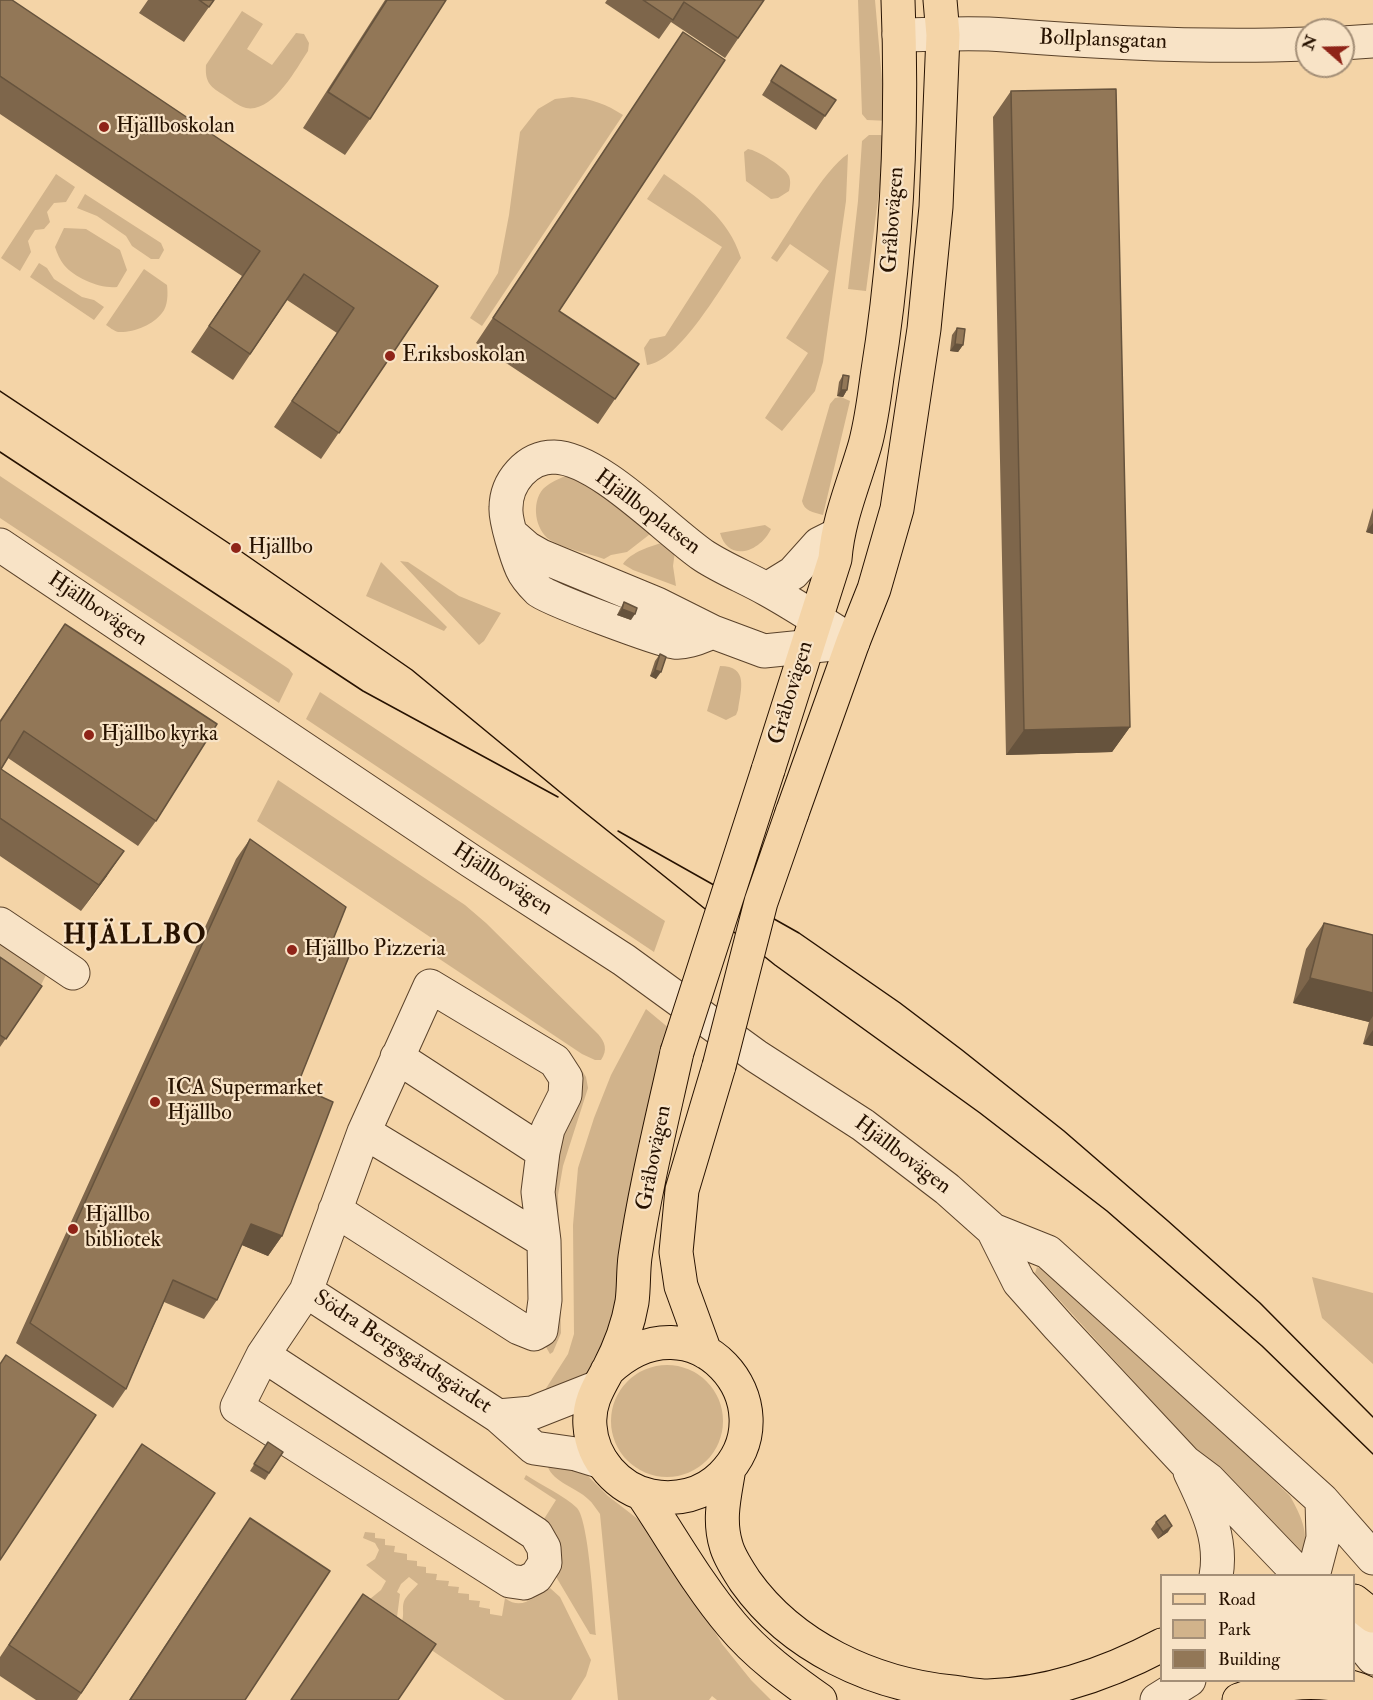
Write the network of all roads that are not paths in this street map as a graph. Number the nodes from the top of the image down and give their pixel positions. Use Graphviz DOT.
graph roads {
  1 [pos="898,0"];
  2 [pos="940,0"];
  3 [pos="899,35"];
  4 [pos="943,35"];
  5 [pos="1373,42"];
  6 [pos="1355,43"];
  7 [pos="1295,45"];
  8 [pos="837,535"];
  9 [pos="0,545"];
  10 [pos="767,589"];
  11 [pos="811,633"];
  12 [pos="853,642"];
  13 [pos="764,651"];
  14 [pos="789,704"];
  15 [pos="0,924"];
  16 [pos="73,973"];
  17 [pos="398,1057"];
  18 [pos="364,1132"];
  19 [pos="543,1152"];
  20 [pos="335,1210"];
  21 [pos="993,1230"];
  22 [pos="544,1241"];
  23 [pos="306,1291"];
  24 [pos="705,1352"];
  25 [pos="263,1355"];
  26 [pos="602,1379"];
  27 [pos="498,1416"];
  28 [pos="602,1462"];
  29 [pos="1185,1462"];
  30 [pos="729,1468"];
  31 [pos="643,1495"];
  32 [pos="1322,1500"];
  33 [pos="1373,1558"];
  34 [pos="1216,1574"];
  35 [pos="1299,1574"];
  36 [pos="1313,1574"];
  37 [pos="1355,1602"];
  38 [pos="1373,1616"];
  39 [pos="1355,1637"];
  40 [pos="1160,1646"];
  41 [pos="1373,1658"];
  42 [pos="1186,1682"];
  43 [pos="1373,1697"];
  44 [pos="820,1700"];
  45 [pos="1157,1700"];
  46 [pos="1239,1700"];
  1 -- 3 [label="main road, Gråbovägen"];
  2 -- 4 [label="main road, Gråbovägen"];
  3 -- 4 [label="street, Bollplansgatan"];
  3 -- 8 [label="main road, Gråbovägen"];
  4 -- 7 [label="street, Bollplansgatan"];
  4 -- 12 [label="main road, Gråbovägen"];
  5 -- 6 [label="street"];
  8 -- 10 [label="street"];
  8 -- 11 [label="main road, Gråbovägen"];
  9 -- 21 [label="street, Hjällbovägen"];
  10 -- 11 [label="street, Hjällboplatsen"];
  10 -- 13 [label="street, Hjällboplatsen"];
  11 -- 12 [label="street, Hjällboplatsen"];
  11 -- 13 [label="street, Hjällboplatsen"];
  11 -- 14 [label="main road, Gråbovägen"];
  12 -- 24 [label="main road, Gråbovägen, bridge"];
  13 -- 14 [label="street"];
  14 -- 26 [label="main road, Gråbovägen, bridge"];
  15 -- 16 [label="street"];
  17 -- 18 [label="street"];
  17 -- 19 [label="street"];
  17 -- 19 [label="street"];
  18 -- 20 [label="street"];
  18 -- 22 [label="street"];
  19 -- 22 [label="street"];
  20 -- 22 [label="street"];
  20 -- 23 [label="street"];
  21 -- 29 [label="street, Hjällbovägen"];
  21 -- 32 [label="street, Hjällbovägen"];
  23 -- 25 [label="street"];
  23 -- 27 [label="street, Södra Bergsgårdsgärdet"];
  24 -- 26 [label="main road, Gråbovägen"];
  24 -- 30 [label="main road, Gråbovägen"];
  25 -- 25 [label="street"];
  26 -- 27 [label="street, Södra Bergsgårdsgärdet"];
  26 -- 28 [label="main road, Gråbovägen"];
  27 -- 28 [label="street, Södra Bergsgårdsgärdet"];
  28 -- 31 [label="main road, Gråbovägen"];
  29 -- 34 [label="street, Hjällbovägen"];
  29 -- 35 [label="street, Hjällbovägen"];
  30 -- 31 [label="main road, Gråbovägen"];
  30 -- 40 [label="main road, Gråbovägen"];
  31 -- 44 [label="main road, Gråbovägen"];
  32 -- 33 [label="street, Hjällbovägen"];
  32 -- 36 [label="street"];
  37 -- 38 [label="main road"];
  39 -- 41 [label="street"];
  42 -- 45 [label="street"];
  43 -- 46 [label="main road"];
}
